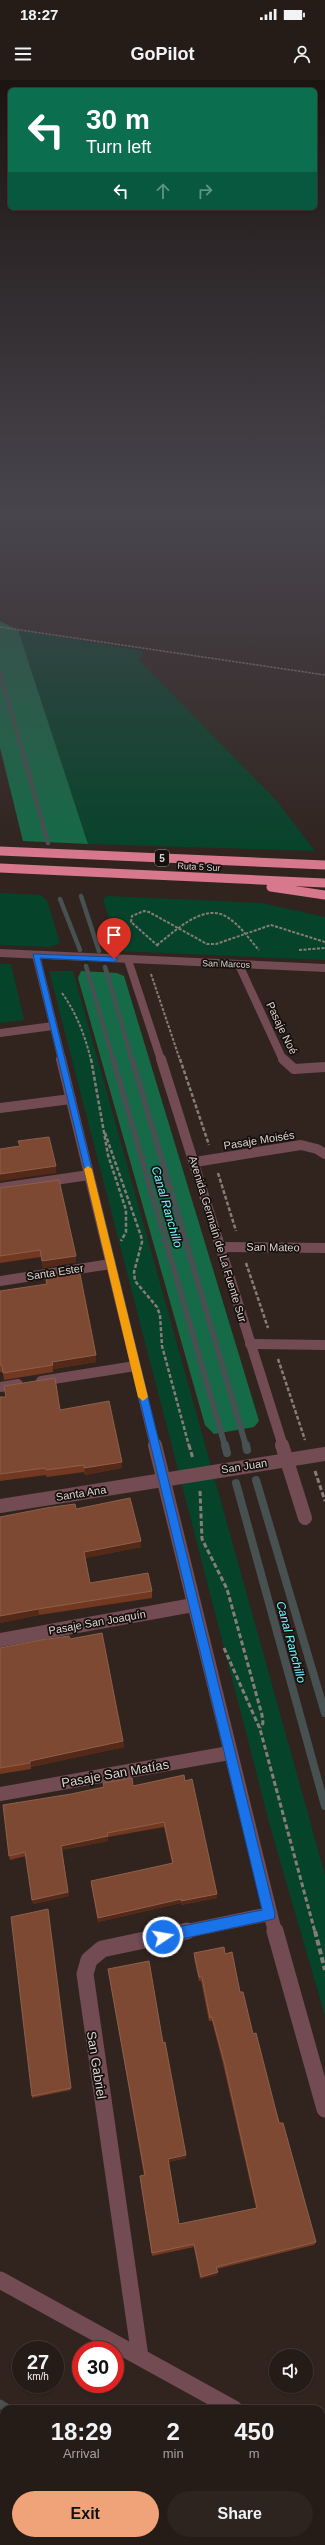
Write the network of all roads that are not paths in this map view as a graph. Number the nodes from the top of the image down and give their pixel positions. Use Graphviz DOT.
graph roads {
  1 [pos="0,851"];
  2 [pos="325,865"];
  3 [pos="0,868"];
  4 [pos="186,876"];
  5 [pos="325,883"];
  6 [pos="325,895"];
  7 [pos="0,954"];
  8 [pos="36,955"];
  9 [pos="128,960"];
  10 [pos="239,965"];
  11 [pos="325,968"];
  12 [pos="53,1026"];
  13 [pos="0,1033"];
  14 [pos="325,1067"];
  15 [pos="71,1099"];
  16 [pos="0,1108"];
  17 [pos="325,1154"];
  18 [pos="195,1162"];
  19 [pos="89,1175"];
  20 [pos="0,1188"];
  21 [pos="221,1247"];
  22 [pos="325,1248"];
  23 [pos="110,1264"];
  24 [pos="0,1280"];
  25 [pos="250,1344"];
  26 [pos="325,1345"];
  27 [pos="135,1366"];
  28 [pos="0,1387"];
  29 [pos="325,1454"];
  30 [pos="286,1459"];
  31 [pos="163,1479"];
  32 [pos="0,1506"];
  33 [pos="305,1518"];
  34 [pos="193,1605"];
  35 [pos="0,1640"];
  36 [pos="229,1753"];
  37 [pos="0,1794"];
  38 [pos="269,1914"];
  39 [pos="325,2109"];
  40 [pos="0,2280"];
  41 [pos="140,2357"];
  42 [pos="227,2405"];
  1 -- 2 [label="highway, Ruta 5 Sur / 5"];
  3 -- 4 [label="highway, Ruta 5 Sur / 5"];
  4 -- 5 [label="highway, Ruta 5 Sur / 5"];
  4 -- 6 [label="highway"];
  7 -- 8 [label="street, San Marcos"];
  8 -- 9 [label="street, San Marcos"];
  8 -- 12 [label="street"];
  9 -- 10 [label="street, San Marcos"];
  9 -- 18 [label="street, Avenida Germaín de La Fuente Sur"];
  10 -- 11 [label="street, San Marcos"];
  10 -- 14 [label="street, Pasaje Noé"];
  12 -- 13 [label="street"];
  12 -- 15 [label="street"];
  15 -- 16 [label="street"];
  15 -- 19 [label="street"];
  17 -- 18 [label="street, Pasaje Moisés"];
  18 -- 21 [label="street, Avenida Germaín de La Fuente Sur"];
  19 -- 20 [label="street"];
  19 -- 23 [label="street"];
  21 -- 22 [label="street, San Mateo"];
  21 -- 25 [label="street, Avenida Germaín de La Fuente Sur"];
  23 -- 24 [label="street, Santa Ester"];
  23 -- 27 [label="street"];
  25 -- 26 [label="street"];
  25 -- 30 [label="street, Avenida Germaín de La Fuente Sur"];
  27 -- 28 [label="street"];
  27 -- 31 [label="street"];
  29 -- 30 [label="street, San Juan"];
  30 -- 31 [label="street, San Juan"];
  30 -- 33 [label="street, Avenida Germaín de La Fuente Sur"];
  31 -- 32 [label="street, Santa Ana"];
  31 -- 34 [label="street"];
  34 -- 35 [label="street, Pasaje San Joaquín"];
  34 -- 36 [label="street"];
  36 -- 37 [label="street, Pasaje San Matías"];
  36 -- 38 [label="street"];
  38 -- 39 [label="street"];
  38 -- 41 [label="street, San Gabriel"];
  40 -- 41 [label="street"];
  41 -- 42 [label="street"];
}
